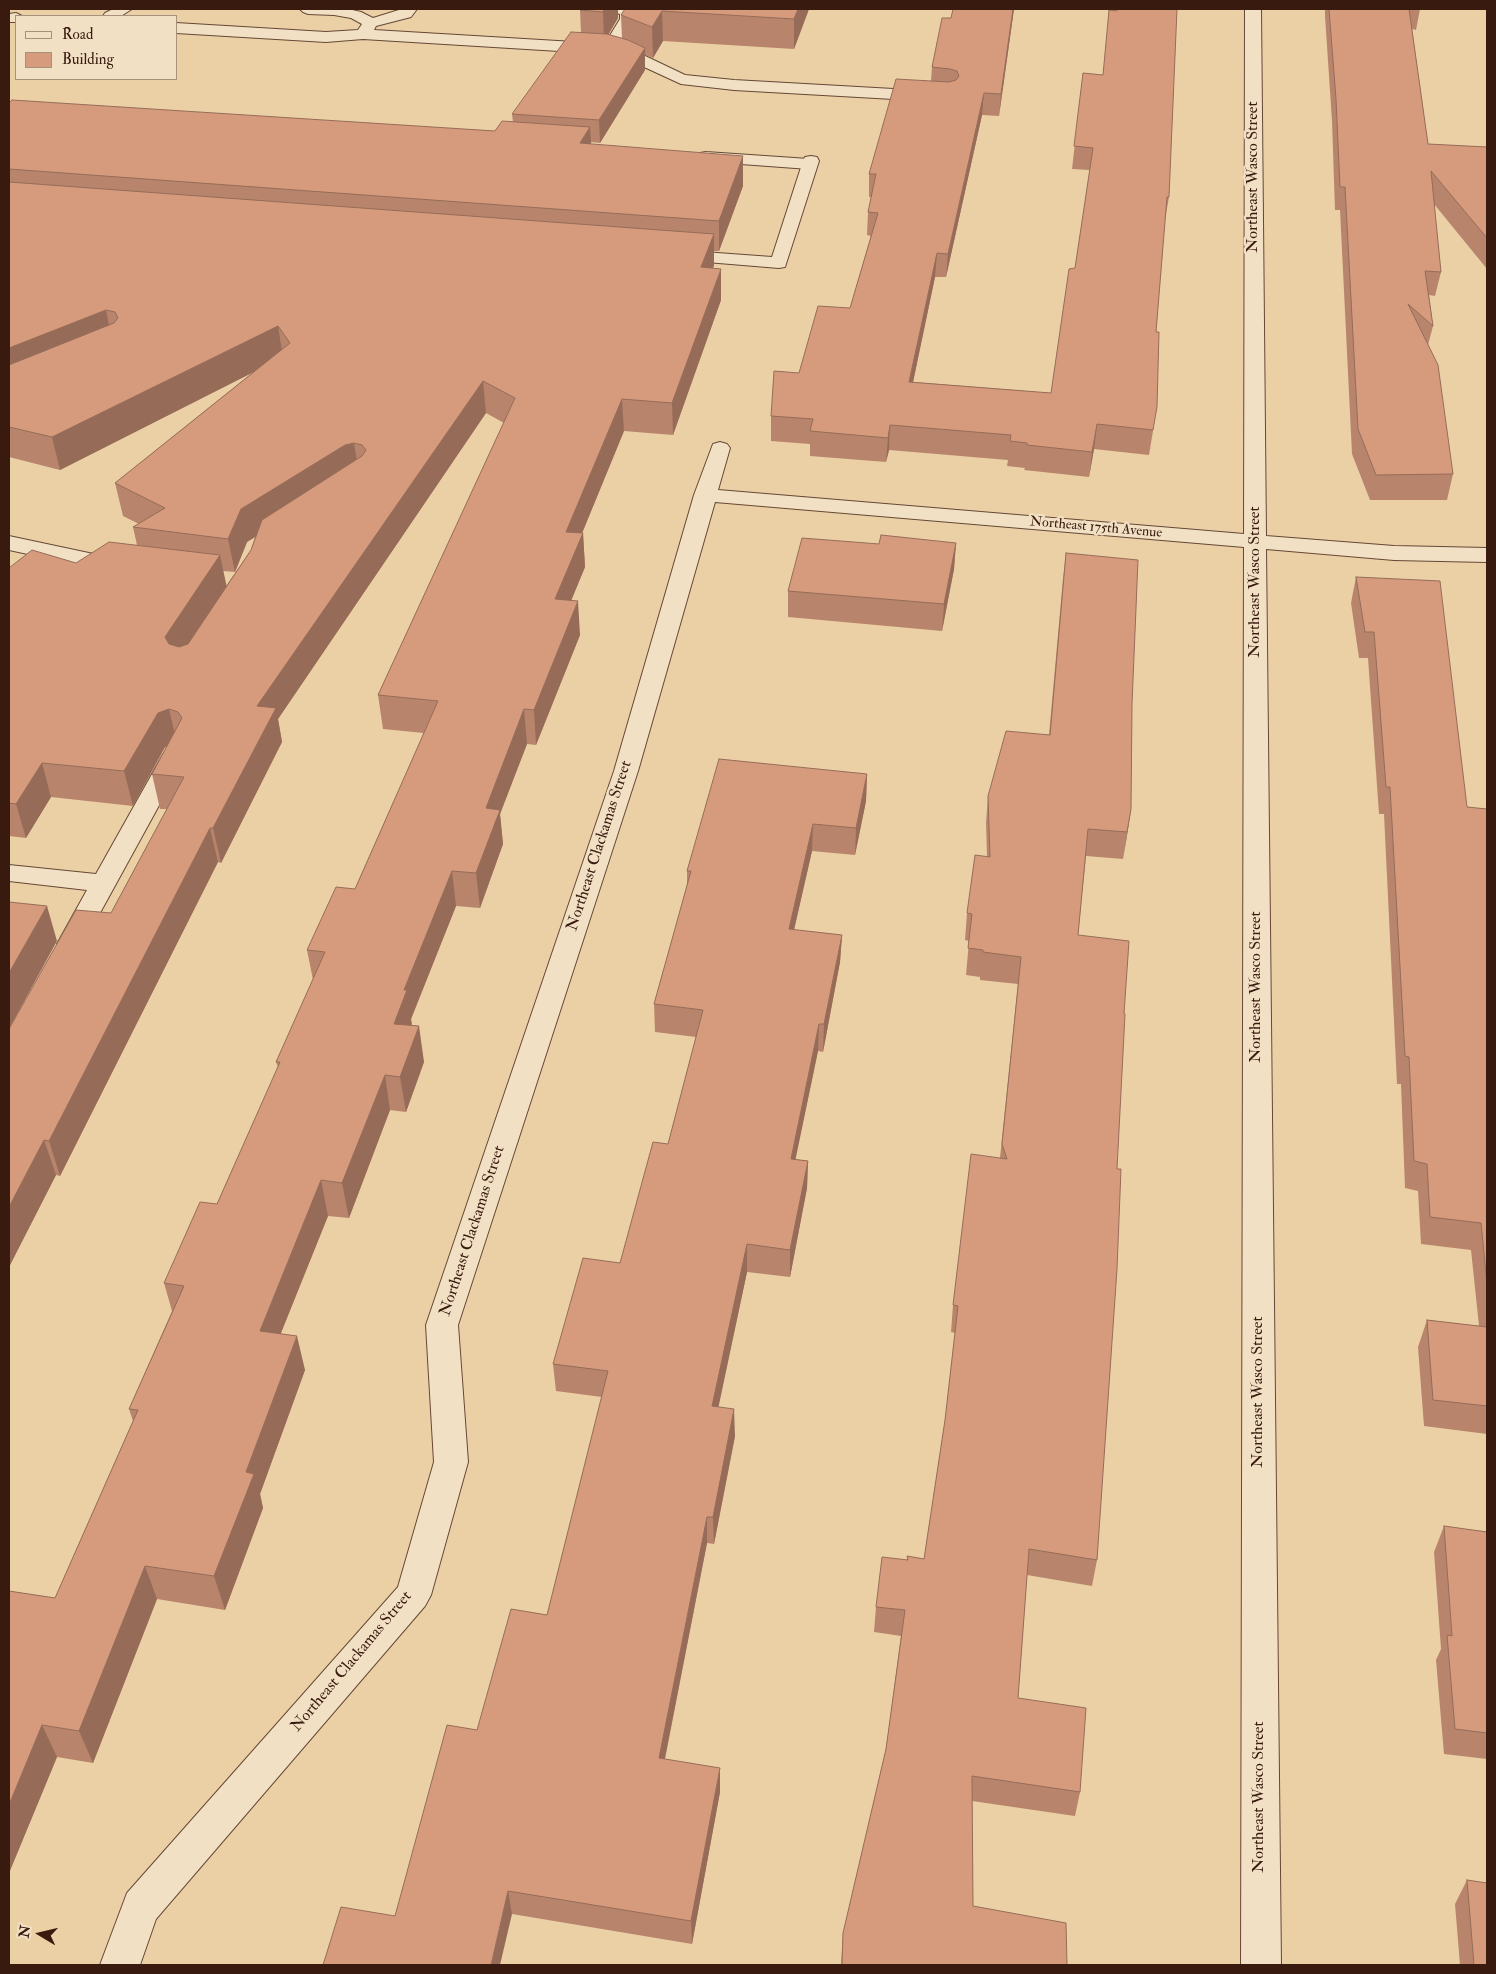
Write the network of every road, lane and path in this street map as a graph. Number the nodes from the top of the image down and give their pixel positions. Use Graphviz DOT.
graph roads {
  1 [pos="124,9"];
  2 [pos="308,9"];
  3 [pos="410,9"];
  4 [pos="619,9"];
  5 [pos="1253,9"];
  6 [pos="112,15"];
  7 [pos="178,28"];
  8 [pos="367,28"];
  9 [pos="610,49"];
  10 [pos="948,97"];
  11 [pos="692,156"];
  12 [pos="661,254"];
  13 [pos="720,448"];
  14 [pos="705,495"];
  15 [pos="1256,542"];
  16 [pos="9,543"];
  17 [pos="1487,555"];
  18 [pos="133,568"];
  19 [pos="176,753"];
  20 [pos="9,873"];
  21 [pos="103,883"];
  22 [pos="61,962"];
  23 [pos="120,1965"];
  24 [pos="1261,1965"];
  1 -- 6 [label="street"];
  2 -- 8 [label="street"];
  3 -- 8 [label="street"];
  4 -- 9 [label="street"];
  5 -- 15 [label="street, Northeast Wasco Street"];
  7 -- 8 [label="street"];
  8 -- 9 [label="street"];
  9 -- 10 [label="street"];
  11 -- 12 [label="street"];
  13 -- 14 [label="street, Northeast Clackamas Street"];
  14 -- 15 [label="street, Northeast 175th Avenue"];
  14 -- 23 [label="street, Northeast Clackamas Street"];
  15 -- 17 [label="street, Northeast 175th Avenue"];
  15 -- 24 [label="street, Northeast Wasco Street"];
  16 -- 18 [label="street"];
  19 -- 21 [label="street"];
  20 -- 21 [label="street"];
  21 -- 22 [label="street"];
}
